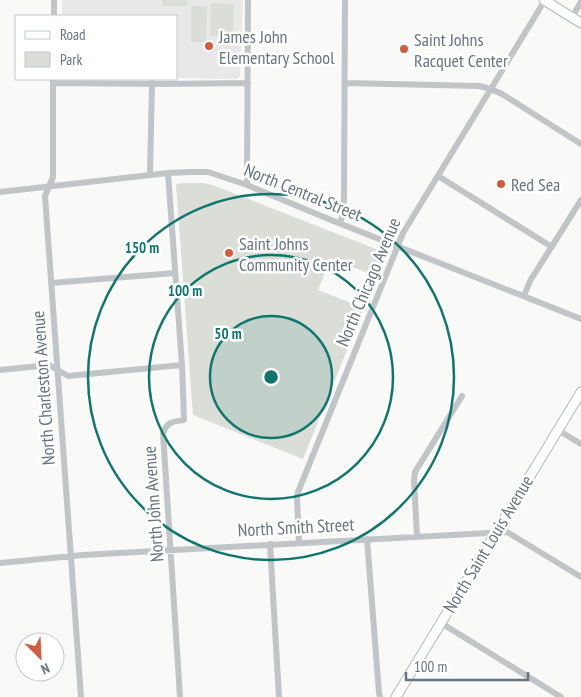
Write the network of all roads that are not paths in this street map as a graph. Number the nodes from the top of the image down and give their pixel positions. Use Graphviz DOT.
graph roads {
  1 [pos="54,0"];
  2 [pos="248,0"];
  3 [pos="345,0"];
  4 [pos="544,0"];
  5 [pos="581,2"];
  6 [pos="54,15"];
  7 [pos="572,17"];
  8 [pos="581,23"];
  9 [pos="53,81"];
  10 [pos="152,83"];
  11 [pos="248,83"];
  12 [pos="345,83"];
  13 [pos="491,89"];
  14 [pos="581,144"];
  15 [pos="168,173"];
  16 [pos="150,175"];
  17 [pos="438,176"];
  18 [pos="248,184"];
  19 [pos="50,186"];
  20 [pos="0,192"];
  21 [pos="581,200"];
  22 [pos="340,223"];
  23 [pos="398,246"];
  24 [pos="552,247"];
  25 [pos="175,273"];
  26 [pos="51,284"];
  27 [pos="524,296"];
  28 [pos="581,319"];
  29 [pos="182,365"];
  30 [pos="0,370"];
  31 [pos="57,370"];
  32 [pos="581,392"];
  33 [pos="462,396"];
  34 [pos="558,430"];
  35 [pos="581,444"];
  36 [pos="496,532"];
  37 [pos="416,536"];
  38 [pos="367,539"];
  39 [pos="299,542"];
  40 [pos="270,544"];
  41 [pos="171,549"];
  42 [pos="70,556"];
  43 [pos="0,563"];
  44 [pos="581,577"];
  45 [pos="441,623"];
  46 [pos="81,697"];
  47 [pos="180,697"];
  48 [pos="279,697"];
  49 [pos="380,697"];
  50 [pos="396,697"];
  51 [pos="561,697"];
  1 -- 6 [label="street"];
  2 -- 11 [label="street"];
  3 -- 12 [label="street"];
  4 -- 7 [label="main road"];
  4 -- 13 [label="street, North Chicago Avenue"];
  5 -- 7 [label="street"];
  7 -- 8 [label="main road"];
  9 -- 10 [label="street"];
  9 -- 19 [label="street, North Charleston Avenue"];
  10 -- 11 [label="street"];
  10 -- 16 [label="street"];
  11 -- 18 [label="street"];
  12 -- 13 [label="street"];
  12 -- 22 [label="street"];
  13 -- 14 [label="street"];
  13 -- 17 [label="street, North Chicago Avenue"];
  15 -- 16 [label="street, North Central Street"];
  15 -- 18 [label="street, North Central Street"];
  15 -- 25 [label="street, North John Avenue"];
  16 -- 19 [label="street, North Central Street"];
  17 -- 23 [label="street, North Chicago Avenue"];
  17 -- 24 [label="street"];
  18 -- 22 [label="street, North Central Street"];
  19 -- 20 [label="street, North Central Street"];
  19 -- 26 [label="street, North Charleston Avenue"];
  21 -- 24 [label="street"];
  22 -- 23 [label="street, North Central Street"];
  23 -- 27 [label="street, North Central Street"];
  23 -- 39 [label="street, North Chicago Avenue"];
  24 -- 27 [label="street"];
  25 -- 26 [label="street"];
  25 -- 29 [label="street, North John Avenue"];
  26 -- 31 [label="street, North Charleston Avenue"];
  27 -- 28 [label="street, North Central Street"];
  29 -- 31 [label="street"];
  29 -- 41 [label="street, North John Avenue"];
  30 -- 31 [label="street"];
  31 -- 42 [label="street, North Charleston Avenue"];
  32 -- 34 [label="main road, North Saint Louis Avenue"];
  33 -- 37 [label="street"];
  34 -- 35 [label="street"];
  34 -- 36 [label="main road, North Saint Louis Avenue"];
  36 -- 37 [label="street, North Smith Street"];
  36 -- 44 [label="street, North Smith Street"];
  36 -- 45 [label="main road, North Saint Louis Avenue"];
  37 -- 38 [label="street, North Smith Street"];
  38 -- 39 [label="street, North Smith Street"];
  38 -- 49 [label="street"];
  39 -- 40 [label="street, North Smith Street"];
  40 -- 41 [label="street, North Smith Street"];
  40 -- 48 [label="street"];
  41 -- 42 [label="street, North Smith Street"];
  41 -- 47 [label="street, North John Avenue"];
  42 -- 43 [label="street, North Smith Street"];
  42 -- 46 [label="street, North Charleston Avenue"];
  45 -- 50 [label="main road, North Saint Louis Avenue"];
  45 -- 51 [label="street"];
}
